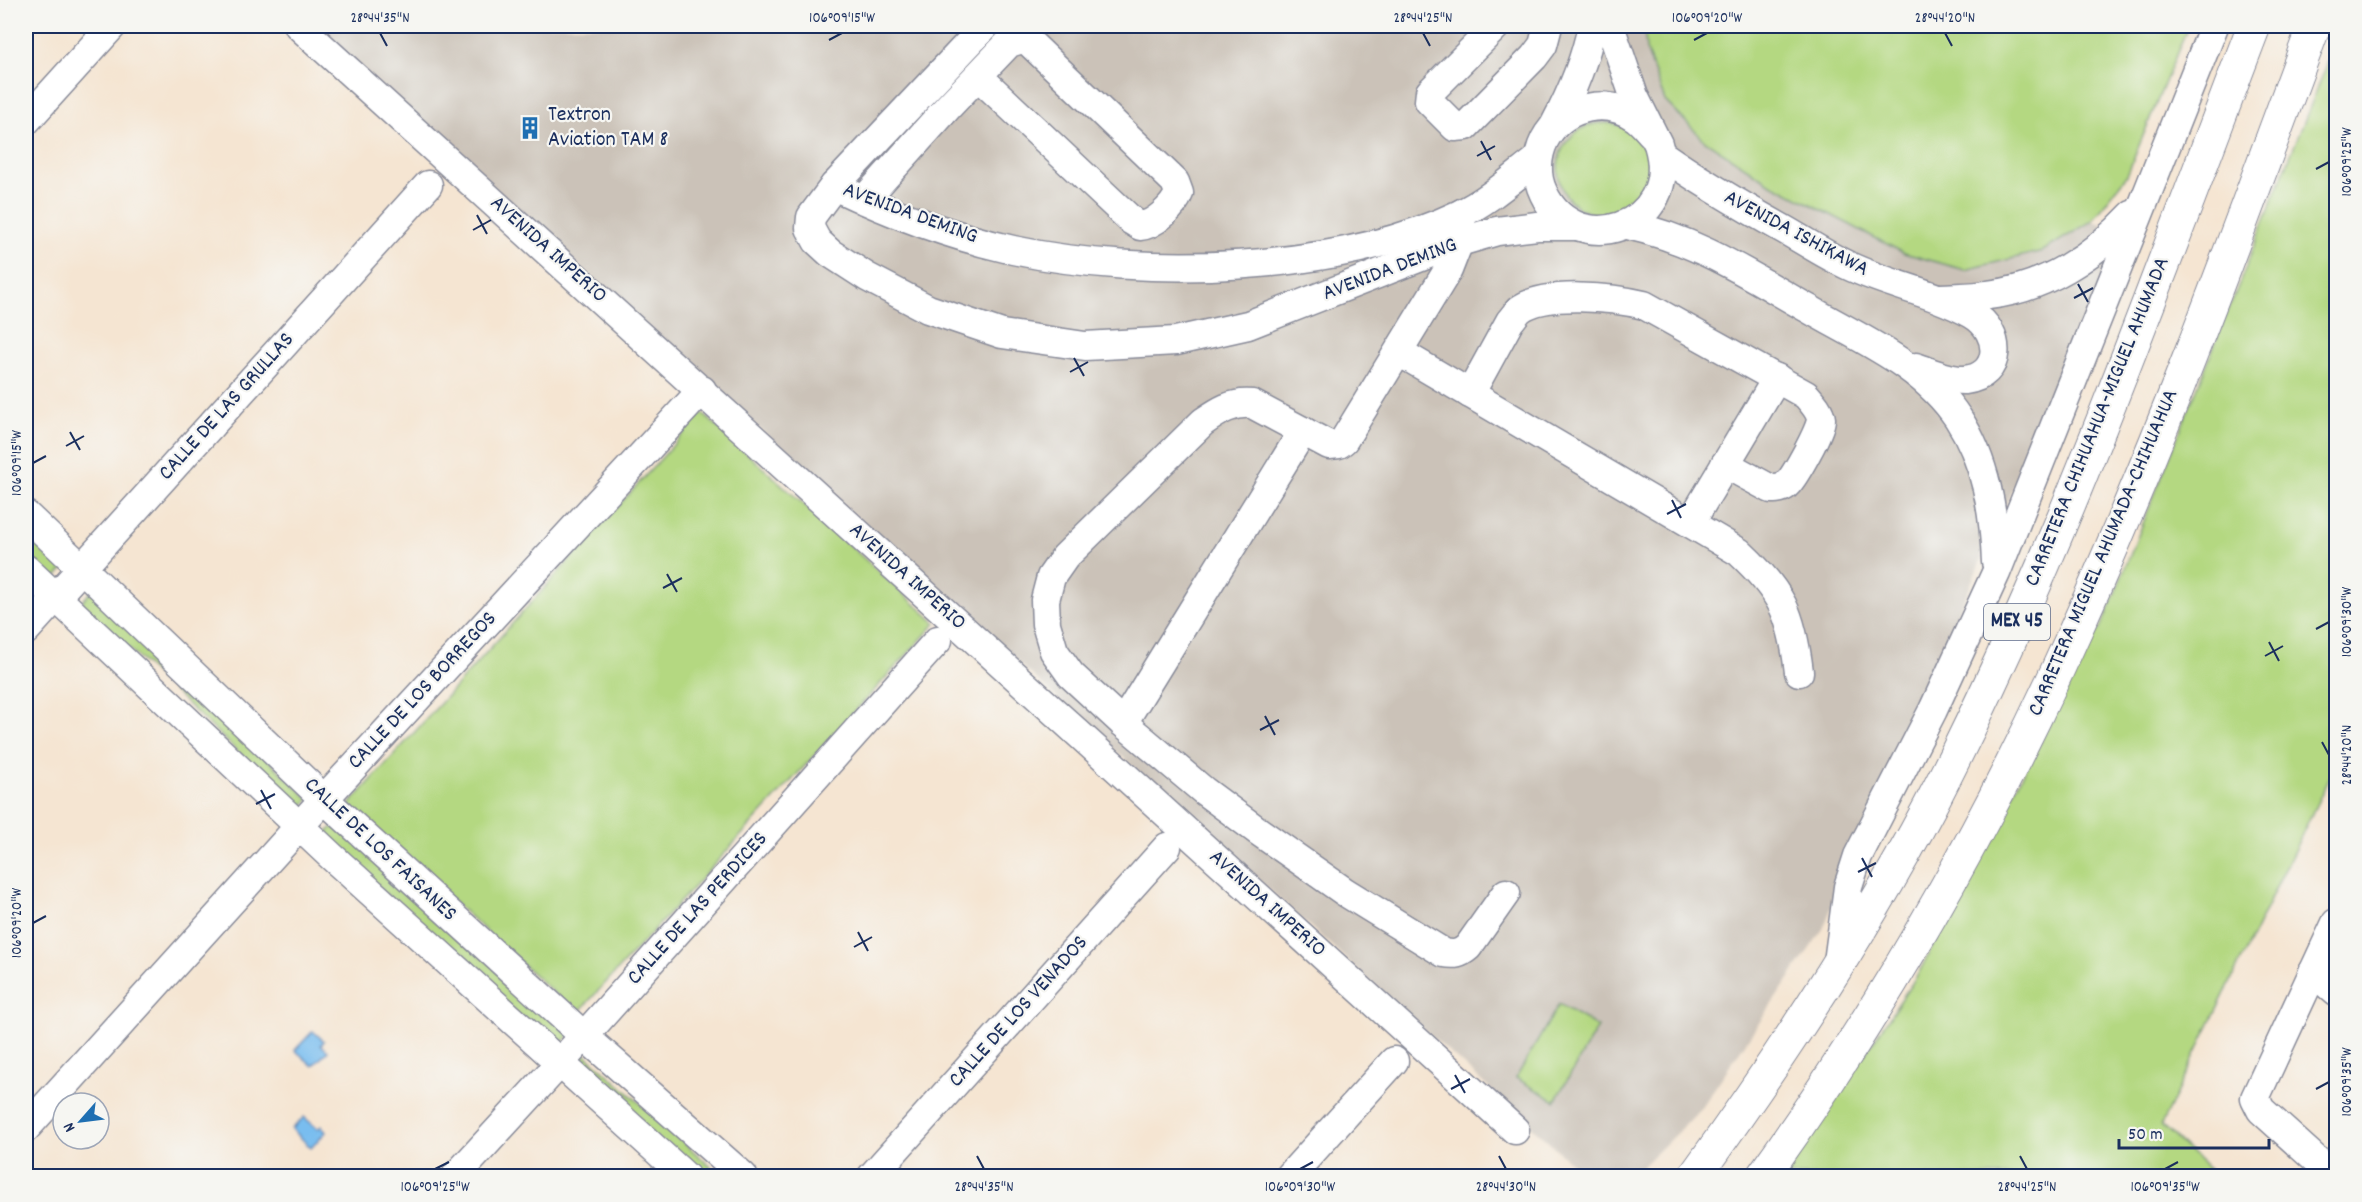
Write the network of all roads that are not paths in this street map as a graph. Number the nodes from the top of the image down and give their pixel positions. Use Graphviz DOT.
graph roads {
  1 [pos="112,26"];
  2 [pos="299,26"];
  3 [pos="985,26"];
  4 [pos="1496,26"];
  5 [pos="1548,26"];
  6 [pos="1592,26"];
  7 [pos="1610,26"];
  8 [pos="2214,26"];
  9 [pos="2254,26"];
  10 [pos="2314,26"];
  11 [pos="978,76"];
  12 [pos="26,122"];
  13 [pos="1554,125"];
  14 [pos="1657,144"];
  15 [pos="1538,159"];
  16 [pos="428,185"];
  17 [pos="834,186"];
  18 [pos="864,200"];
  19 [pos="2141,206"];
  20 [pos="1462,213"];
  21 [pos="1629,225"];
  22 [pos="1575,226"];
  23 [pos="1459,242"];
  24 [pos="1939,298"];
  25 [pos="1399,352"];
  26 [pos="1903,363"];
  27 [pos="1777,378"];
  28 [pos="702,390"];
  29 [pos="1470,394"];
  30 [pos="1303,431"];
  31 [pos="1725,464"];
  32 [pos="26,515"];
  33 [pos="1691,522"];
  34 [pos="83,567"];
  35 [pos="26,569"];
  36 [pos="1996,573"];
  37 [pos="56,597"];
  38 [pos="26,630"];
  39 [pos="938,640"];
  40 [pos="1799,672"];
  41 [pos="1123,723"];
  42 [pos="324,799"];
  43 [pos="299,826"];
  44 [pos="1167,847"];
  45 [pos="1506,893"];
  46 [pos="2337,923"];
  47 [pos="1838,962"];
  48 [pos="2323,966"];
  49 [pos="2337,992"];
  50 [pos="584,1036"];
  51 [pos="1394,1060"];
  52 [pos="560,1064"];
  53 [pos="26,1128"];
  54 [pos="1515,1130"];
  55 [pos="456,1176"];
  56 [pos="685,1176"];
  57 [pos="743,1176"];
  58 [pos="872,1176"];
  59 [pos="1290,1176"];
  60 [pos="1695,1176"];
  61 [pos="1762,1176"];
  62 [pos="2334,1176"];
  1 -- 12 [label="street"];
  2 -- 28 [label="street, AVENIDA IMPERIO"];
  3 -- 17 [label="street"];
  4 -- 5 [label="street"];
  6 -- 13 [label="street"];
  7 -- 14 [label="street"];
  8 -- 19 [label="street"];
  9 -- 47 [label="main road, CARRETERA CHIHUAHUA-MIGUEL AHUMADA / MEX 45"];
  10 -- 61 [label="main road, CARRETERA MIGUEL AHUMADA-CHIHUAHUA / MEX 45"];
  11 -- 11 [label="street"];
  11 -- 18 [label="street"];
  13 -- 14 [label="street, AVENIDA ISHIKAWA"];
  13 -- 15 [label="street"];
  14 -- 21 [label="street"];
  14 -- 24 [label="street, AVENIDA ISHIKAWA"];
  15 -- 20 [label="street, AVENIDA DEMING"];
  15 -- 22 [label="street"];
  16 -- 34 [label="street, CALLE DE LAS GRULLAS"];
  17 -- 18 [label="street, AVENIDA DEMING"];
  17 -- 23 [label="street, AVENIDA DEMING"];
  18 -- 20 [label="street, AVENIDA DEMING"];
  19 -- 24 [label="street"];
  19 -- 36 [label="street"];
  20 -- 23 [label="street"];
  21 -- 22 [label="street"];
  21 -- 26 [label="street"];
  22 -- 23 [label="street, AVENIDA DEMING"];
  23 -- 25 [label="street"];
  24 -- 26 [label="street"];
  25 -- 29 [label="street"];
  25 -- 30 [label="street"];
  26 -- 36 [label="street"];
  27 -- 29 [label="street"];
  27 -- 31 [label="street"];
  27 -- 31 [label="street"];
  28 -- 42 [label="street, CALLE DE LOS BORREGOS"];
  28 -- 54 [label="street, AVENIDA IMPERIO"];
  29 -- 33 [label="street"];
  30 -- 41 [label="street"];
  30 -- 41 [label="street"];
  31 -- 33 [label="street"];
  32 -- 34 [label="street, CALLE DE LOS FAISANES"];
  33 -- 40 [label="street"];
  34 -- 37 [label="street, CALLE DE LAS GRULLAS"];
  34 -- 42 [label="street, CALLE DE LOS FAISANES"];
  35 -- 37 [label="street, CALLE DE LOS FAISANES"];
  36 -- 47 [label="street"];
  37 -- 38 [label="street, CALLE DE LAS GRULLAS"];
  37 -- 43 [label="street, CALLE DE LOS FAISANES"];
  39 -- 50 [label="street, CALLE DE LAS PERDICES"];
  41 -- 45 [label="street"];
  42 -- 43 [label="street, CALLE DE LOS BORREGOS"];
  42 -- 50 [label="street, CALLE DE LOS FAISANES"];
  43 -- 52 [label="street, CALLE DE LOS FAISANES"];
  43 -- 53 [label="street, CALLE DE LOS BORREGOS"];
  44 -- 58 [label="street, CALLE DE LOS VENADOS"];
  46 -- 48 [label="street"];
  47 -- 60 [label="main road, CARRETERA CHIHUAHUA-MIGUEL AHUMADA / MEX 45"];
  48 -- 49 [label="street"];
  48 -- 62 [label="street"];
  50 -- 52 [label="street, CALLE DE LAS PERDICES"];
  50 -- 57 [label="street, CALLE DE LOS FAISANES"];
  51 -- 59 [label="street"];
  52 -- 55 [label="street, CALLE DE LAS PERDICES"];
  52 -- 56 [label="street, CALLE DE LOS FAISANES"];
}
